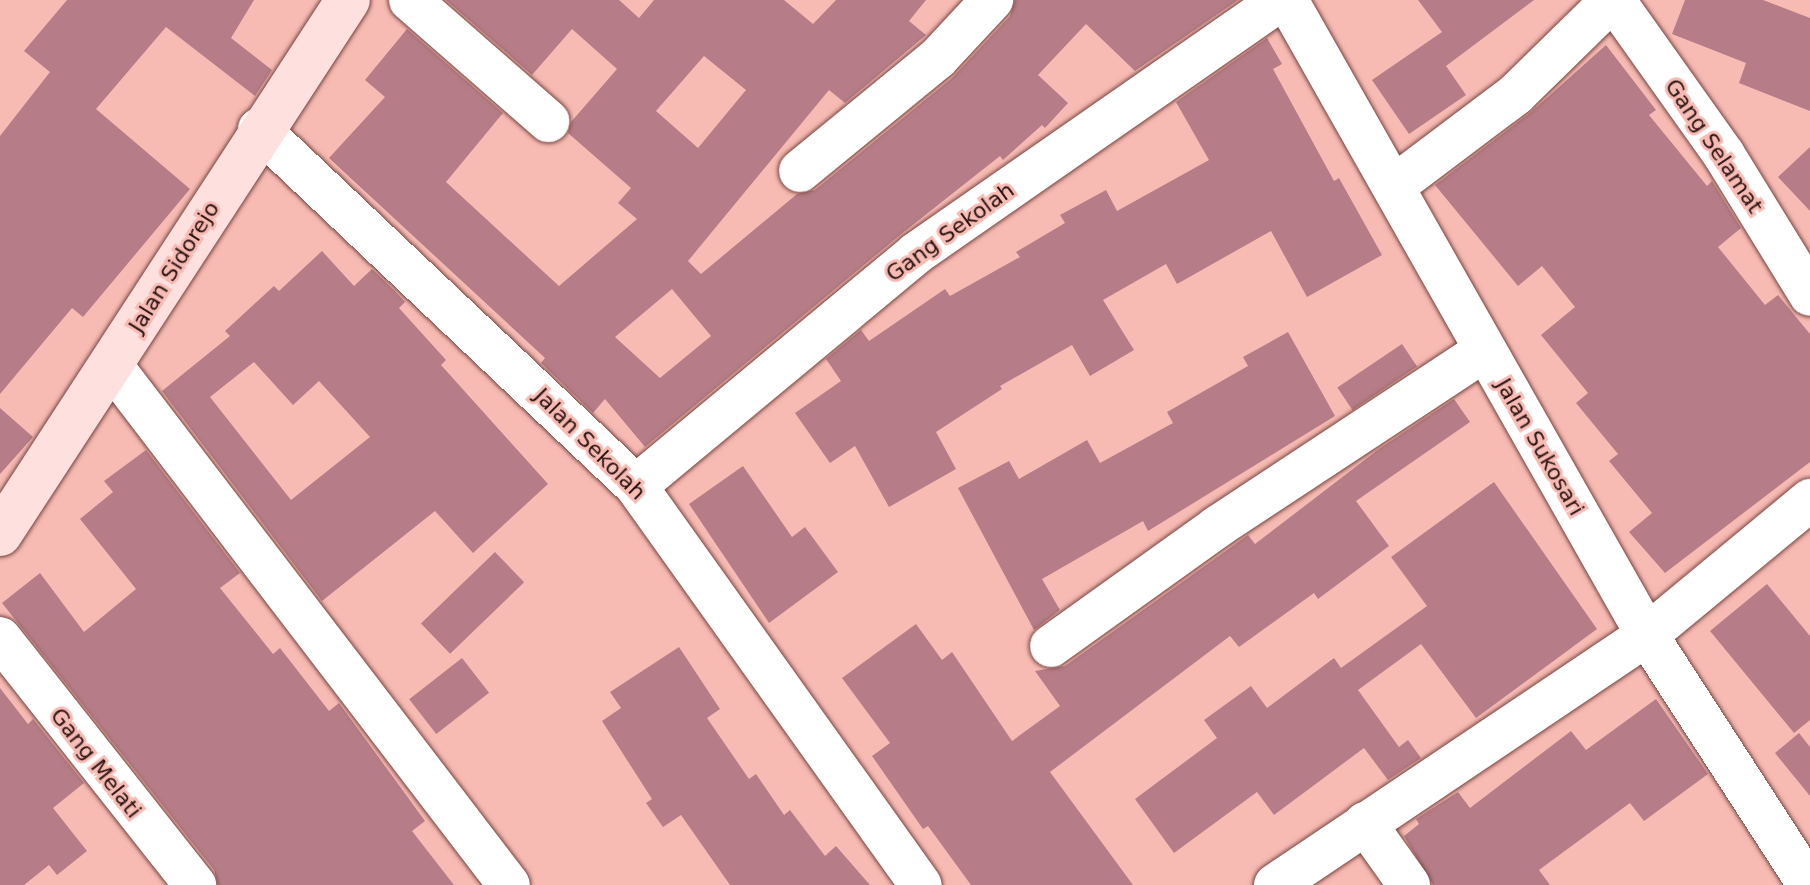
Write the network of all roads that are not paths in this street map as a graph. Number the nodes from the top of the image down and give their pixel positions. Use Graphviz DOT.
graph roads {
  1 [pos="348,0"];
  2 [pos="410,0"];
  3 [pos="992,0"];
  4 [pos="1280,0"];
  5 [pos="1287,0"];
  6 [pos="1613,0"];
  7 [pos="548,121"];
  8 [pos="259,129"];
  9 [pos="800,171"];
  10 [pos="1394,186"];
  11 [pos="1810,295"];
  12 [pos="1485,350"];
  13 [pos="112,366"];
  14 [pos="636,486"];
  15 [pos="1810,500"];
  16 [pos="0,534"];
  17 [pos="1647,635"];
  18 [pos="0,638"];
  19 [pos="1051,646"];
  20 [pos="1365,823"];
  21 [pos="195,885"];
  22 [pos="509,885"];
  23 [pos="921,885"];
  24 [pos="1275,885"];
  25 [pos="1409,885"];
  26 [pos="1809,885"];
  1 -- 8 [label="street, Jalan Sidorejo"];
  2 -- 7 [label="street"];
  3 -- 9 [label="street"];
  4 -- 14 [label="street, Gang Sekolah"];
  5 -- 10 [label="street, Jalan Sukosari"];
  6 -- 10 [label="street"];
  6 -- 11 [label="street, Gang Selamat"];
  8 -- 13 [label="street, Jalan Sidorejo"];
  8 -- 14 [label="street, Jalan Sekolah"];
  10 -- 12 [label="street, Jalan Sukosari"];
  12 -- 17 [label="street, Jalan Sukosari"];
  12 -- 19 [label="street"];
  13 -- 16 [label="street, Jalan Sidorejo"];
  13 -- 22 [label="street"];
  14 -- 23 [label="street, Jalan Sekolah"];
  15 -- 17 [label="street"];
  17 -- 20 [label="street"];
  17 -- 26 [label="street, Jalan Sukosari"];
  18 -- 21 [label="street, Gang Melati"];
  20 -- 24 [label="street"];
  20 -- 25 [label="street"];
}
